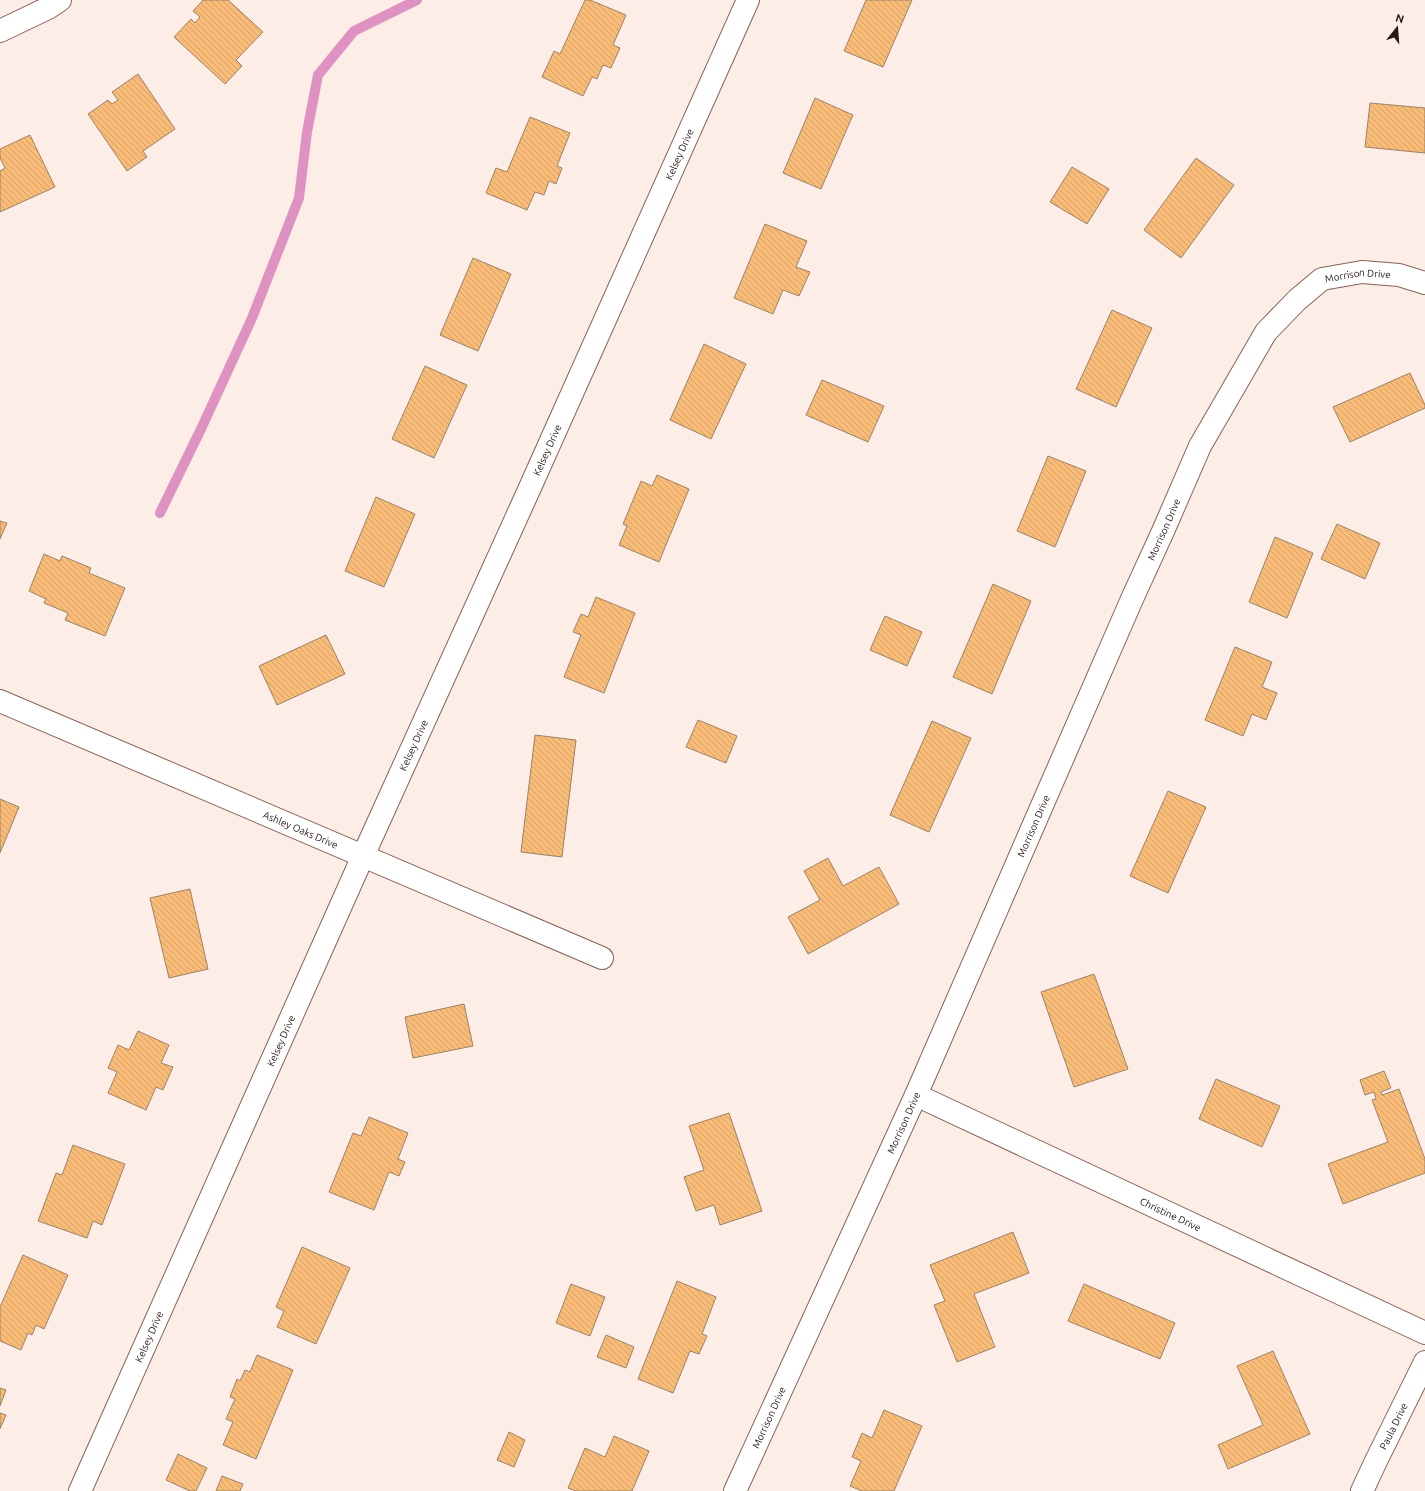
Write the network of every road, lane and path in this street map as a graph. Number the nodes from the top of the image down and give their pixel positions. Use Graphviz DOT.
graph roads {
  1 [pos="60,0"];
  2 [pos="748,0"];
  3 [pos="0,31"];
  4 [pos="1425,283"];
  5 [pos="0,701"];
  6 [pos="363,856"];
  7 [pos="602,958"];
  8 [pos="916,1095"];
  9 [pos="1425,1333"];
  10 [pos="1425,1362"];
  11 [pos="80,1491"];
  12 [pos="735,1491"];
  13 [pos="1362,1491"];
  1 -- 3 [label="street"];
  2 -- 6 [label="street, Kelsey Drive"];
  4 -- 8 [label="street, Morrison Drive"];
  5 -- 6 [label="street, Ashley Oaks Drive"];
  6 -- 7 [label="street, Ashley Oaks Drive"];
  6 -- 11 [label="street, Kelsey Drive"];
  8 -- 9 [label="street, Christine Drive"];
  8 -- 12 [label="street, Morrison Drive"];
  10 -- 13 [label="street, Paula Drive"];
}
